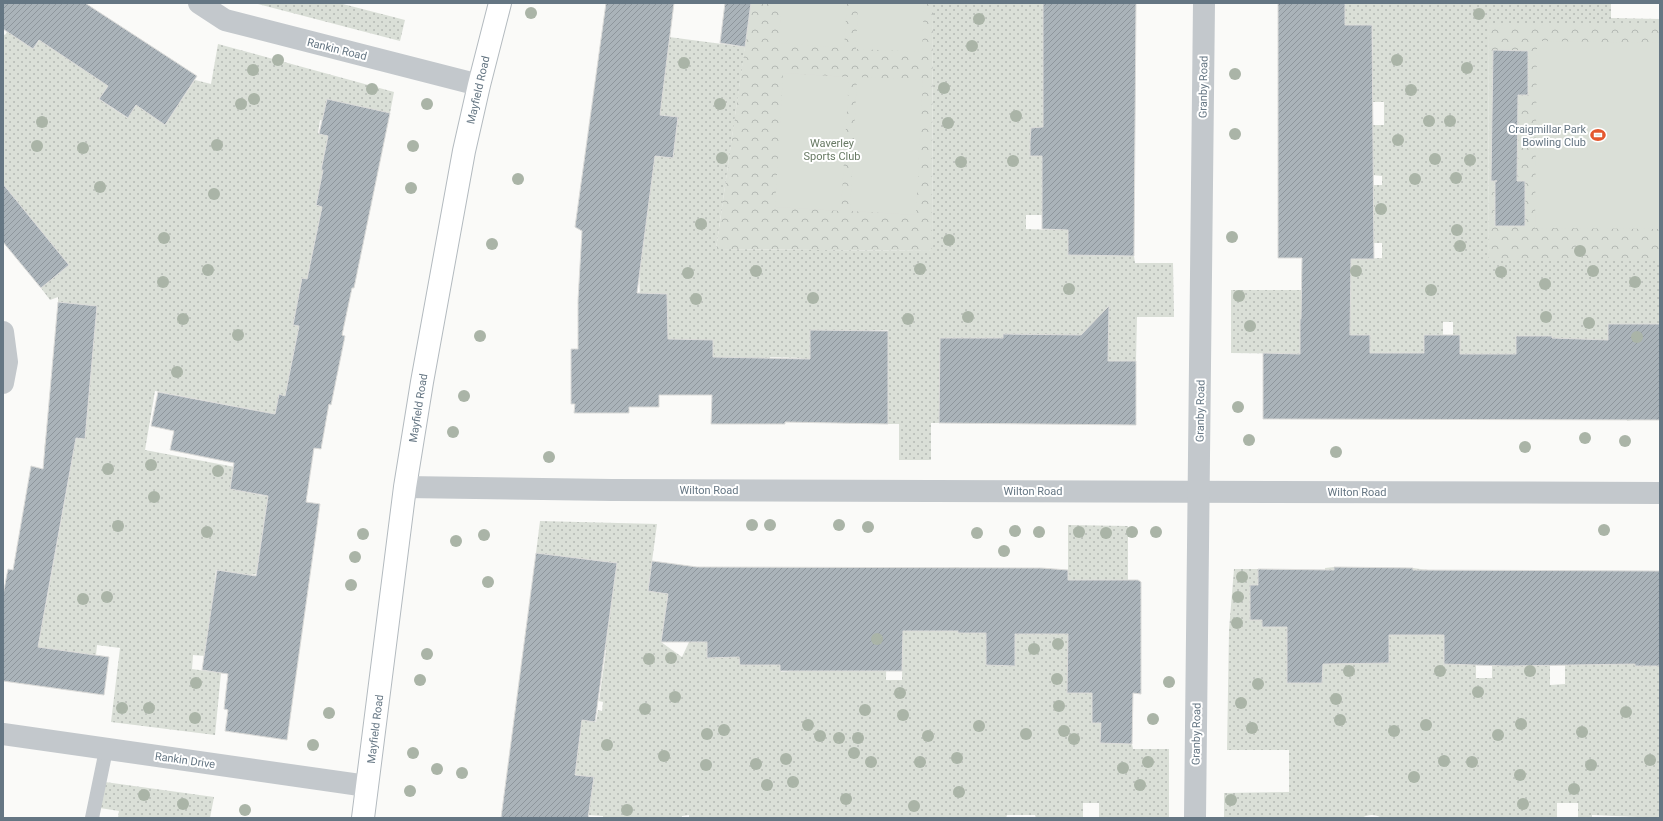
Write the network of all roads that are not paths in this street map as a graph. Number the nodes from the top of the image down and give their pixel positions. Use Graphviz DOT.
graph roads {
  1 [pos="199,3"];
  2 [pos="500,3"];
  3 [pos="1204,3"];
  4 [pos="479,85"];
  5 [pos="3,332"];
  6 [pos="3,383"];
  7 [pos="405,487"];
  8 [pos="1200,492"];
  9 [pos="1660,493"];
  10 [pos="3,734"];
  11 [pos="106,750"];
  12 [pos="367,786"];
  13 [pos="92,818"];
  14 [pos="363,818"];
  15 [pos="1195,818"];
  1 -- 4 [label="street, Rankin Road"];
  2 -- 4 [label="street, Mayfield Road"];
  3 -- 8 [label="street, Granby Road"];
  4 -- 7 [label="street, Mayfield Road"];
  5 -- 6 [label="street"];
  7 -- 8 [label="street, Wilton Road"];
  7 -- 12 [label="street, Mayfield Road"];
  8 -- 9 [label="street, Wilton Road"];
  8 -- 15 [label="street, Granby Road"];
  10 -- 11 [label="street, Rankin Drive"];
  11 -- 12 [label="street, Rankin Drive"];
  11 -- 13 [label="lane"];
  12 -- 14 [label="street, Mayfield Road"];
}
